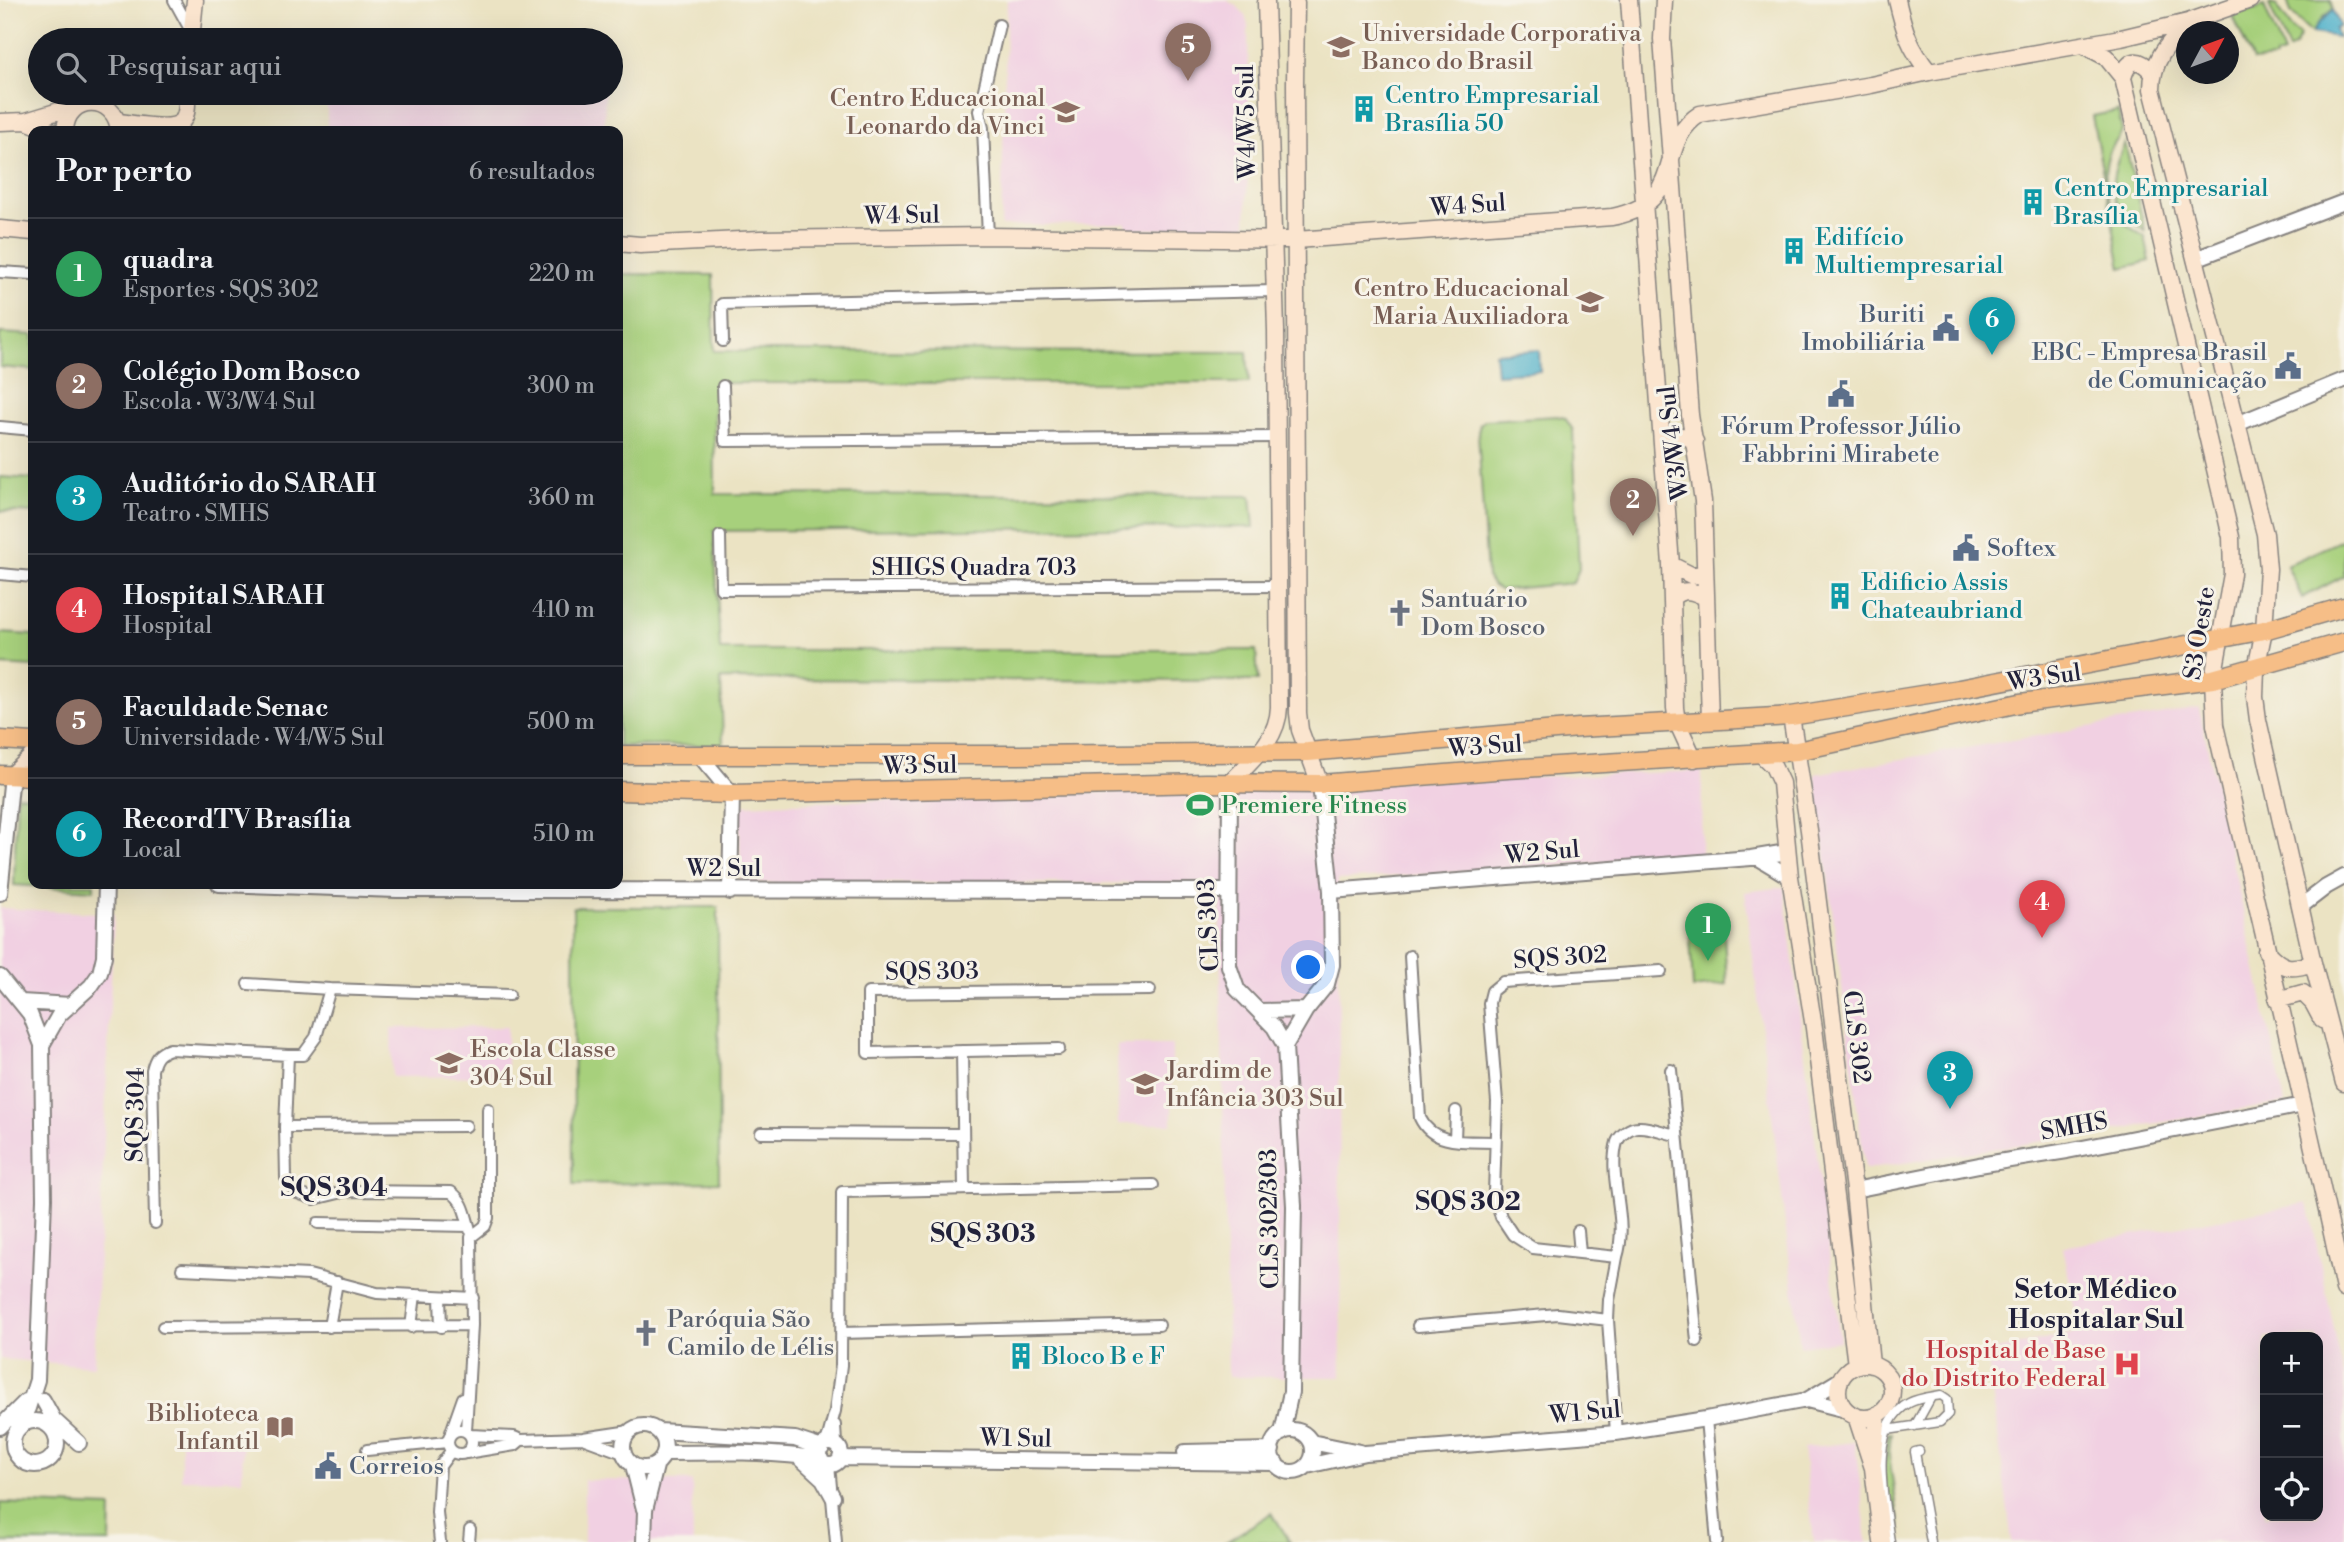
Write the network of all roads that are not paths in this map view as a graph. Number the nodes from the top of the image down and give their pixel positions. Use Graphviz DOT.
graph roads {
  1 [pos="174,0"];
  2 [pos="195,0"];
  3 [pos="1629,0"];
  4 [pos="1664,0"];
  5 [pos="1897,0"];
  6 [pos="2250,0"];
  7 [pos="1265,1"];
  8 [pos="1298,1"];
  9 [pos="2191,21"];
  10 [pos="999,25"];
  11 [pos="2176,25"];
  12 [pos="187,28"];
  13 [pos="192,28"];
  14 [pos="2176,35"];
  15 [pos="1661,39"];
  16 [pos="1633,40"];
  17 [pos="2083,45"];
  18 [pos="1929,72"];
  19 [pos="2152,72"];
  20 [pos="2123,78"];
  21 [pos="80,105"];
  22 [pos="103,105"];
  23 [pos="186,105"];
  24 [pos="26,121"];
  25 [pos="0,122"];
  26 [pos="38,126"];
  27 [pos="66,126"];
  28 [pos="119,126"];
  29 [pos="177,126"];
  30 [pos="1671,161"];
  31 [pos="2344,202"];
  32 [pos="1644,207"];
  33 [pos="0,229"];
  34 [pos="28,232"];
  35 [pos="988,236"];
  36 [pos="1677,239"];
  37 [pos="1272,240"];
  38 [pos="1296,240"];
  39 [pos="623,243"];
  40 [pos="1645,244"];
  41 [pos="2195,259"];
  42 [pos="0,272"];
  43 [pos="28,274"];
  44 [pos="1274,290"];
  45 [pos="723,341"];
  46 [pos="2344,380"];
  47 [pos="723,386"];
  48 [pos="1690,415"];
  49 [pos="1659,419"];
  50 [pos="2237,424"];
  51 [pos="0,427"];
  52 [pos="28,430"];
  53 [pos="1278,437"];
  54 [pos="1695,441"];
  55 [pos="1662,443"];
  56 [pos="1296,510"];
  57 [pos="1279,511"];
  58 [pos="720,536"];
  59 [pos="1671,565"];
  60 [pos="1705,572"];
  61 [pos="0,574"];
  62 [pos="28,577"];
  63 [pos="1280,586"];
  64 [pos="1672,598"];
  65 [pos="1706,598"];
  66 [pos="2344,607"];
  67 [pos="2264,631"];
  68 [pos="2222,638"];
  69 [pos="2344,642"];
  70 [pos="1280,651"];
  71 [pos="1297,651"];
  72 [pos="2256,668"];
  73 [pos="2213,679"];
  74 [pos="1959,689"];
  75 [pos="1791,716"];
  76 [pos="1710,720"];
  77 [pos="1677,722"];
  78 [pos="1919,726"];
  79 [pos="1503,737"];
  80 [pos="0,740"];
  81 [pos="28,743"];
  82 [pos="1797,751"];
  83 [pos="1308,752"];
  84 [pos="1259,753"];
  85 [pos="1761,754"];
  86 [pos="623,755"];
  87 [pos="1018,755"];
  88 [pos="700,756"];
  89 [pos="28,759"];
  90 [pos="1694,759"];
  91 [pos="1508,769"];
  92 [pos="6,775"];
  93 [pos="28,776"];
  94 [pos="1230,783"];
  95 [pos="1320,784"];
  96 [pos="1005,788"];
  97 [pos="623,791"];
  98 [pos="732,794"];
  99 [pos="1809,830"];
  100 [pos="1787,852"];
  101 [pos="1758,857"];
  102 [pos="1,877"];
  103 [pos="1790,877"];
  104 [pos="2344,877"];
  105 [pos="106,889"];
  106 [pos="367,889"];
  107 [pos="448,889"];
  108 [pos="623,889"];
  109 [pos="1228,891"];
  110 [pos="1331,891"];
  111 [pos="730,892"];
  112 [pos="0,893"];
  113 [pos="2300,907"];
  114 [pos="2266,951"];
  115 [pos="1410,956"];
  116 [pos="2314,963"];
  117 [pos="1661,971"];
  118 [pos="0,976"];
  119 [pos="248,984"];
  120 [pos="330,989"];
  121 [pos="1150,990"];
  122 [pos="509,995"];
  123 [pos="2277,1000"];
  124 [pos="22,1002"];
  125 [pos="71,1005"];
  126 [pos="1306,1010"];
  127 [pos="1259,1011"];
  128 [pos="2333,1036"];
  129 [pos="42,1045"];
  130 [pos="1285,1046"];
  131 [pos="1059,1049"];
  132 [pos="962,1051"];
  133 [pos="288,1055"];
  134 [pos="1671,1070"];
  135 [pos="2344,1083"];
  136 [pos="2303,1105"];
  137 [pos="488,1109"];
  138 [pos="1456,1111"];
  139 [pos="466,1126"];
  140 [pos="285,1128"];
  141 [pos="761,1133"];
  142 [pos="963,1134"];
  143 [pos="1676,1135"];
  144 [pos="1455,1140"];
  145 [pos="1494,1142"];
  146 [pos="1153,1185"];
  147 [pos="964,1189"];
  148 [pos="1854,1190"];
  149 [pos="155,1223"];
  150 [pos="318,1223"];
  151 [pos="470,1231"];
  152 [pos="1578,1231"];
  153 [pos="1580,1253"];
  154 [pos="1617,1257"];
  155 [pos="181,1269"];
  156 [pos="337,1282"];
  157 [pos="2344,1289"];
  158 [pos="415,1295"];
  159 [pos="440,1297"];
  160 [pos="472,1298"];
  161 [pos="1608,1320"];
  162 [pos="472,1325"];
  163 [pos="1159,1325"];
  164 [pos="441,1326"];
  165 [pos="1418,1326"];
  166 [pos="163,1327"];
  167 [pos="328,1327"];
  168 [pos="411,1327"];
  169 [pos="841,1333"];
  170 [pos="1697,1341"];
  171 [pos="1864,1365"];
  172 [pos="1840,1380"];
  173 [pos="468,1385"];
  174 [pos="38,1391"];
  175 [pos="1291,1392"];
  176 [pos="1931,1397"];
  177 [pos="1807,1400"];
  178 [pos="1851,1413"];
  179 [pos="1878,1414"];
  180 [pos="1706,1419"];
  181 [pos="1915,1426"];
  182 [pos="0,1427"];
  183 [pos="51,1427"];
  184 [pos="1887,1430"];
  185 [pos="630,1431"];
  186 [pos="659,1431"];
  187 [pos="11,1433"];
  188 [pos="468,1433"];
  189 [pos="1282,1433"];
  190 [pos="1616,1433"];
  191 [pos="1307,1437"];
  192 [pos="583,1438"];
  193 [pos="521,1440"];
  194 [pos="450,1442"];
  195 [pos="79,1443"];
  196 [pos="367,1450"];
  197 [pos="1919,1451"];
  198 [pos="466,1453"];
  199 [pos="623,1453"];
  200 [pos="665,1453"];
  201 [pos="1364,1453"];
  202 [pos="832,1454"];
  203 [pos="797,1455"];
  204 [pos="1274,1457"];
  205 [pos="0,1458"];
  206 [pos="21,1461"];
  207 [pos="633,1465"];
  208 [pos="656,1466"];
  209 [pos="1307,1466"];
  210 [pos="1873,1468"];
  211 [pos="833,1497"];
  212 [pos="645,1510"];
  213 [pos="470,1530"];
  214 [pos="440,1542"];
  215 [pos="469,1542"];
  216 [pos="644,1542"];
  217 [pos="836,1542"];
  218 [pos="1717,1542"];
  219 [pos="1882,1542"];
  220 [pos="1890,1542"];
  221 [pos="1931,1542"];
  1 -- 12 [label="street"];
  2 -- 13 [label="main road"];
  3 -- 16 [label="main road"];
  4 -- 15 [label="main road"];
  5 -- 18 [label="main road"];
  6 -- 9 [label="main road"];
  7 -- 8 [label="main road"];
  7 -- 37 [label="main road, W4/W5 Sul"];
  8 -- 38 [label="main road, W4/W5 Sul"];
  10 -- 35 [label="street"];
  11 -- 17 [label="main road"];
  14 -- 19 [label="main road"];
  15 -- 16 [label="main road"];
  15 -- 30 [label="main road"];
  16 -- 32 [label="main road"];
  17 -- 18 [label="main road"];
  17 -- 20 [label="main road"];
  18 -- 30 [label="main road"];
  19 -- 20 [label="main road"];
  19 -- 41 [label="main road"];
  20 -- 68 [label="main road, S3 Oeste"];
  21 -- 24 [label="main road"];
  21 -- 27 [label="main road"];
  22 -- 28 [label="main road"];
  23 -- 29 [label="main road"];
  24 -- 25 [label="main road"];
  24 -- 26 [label="main road"];
  30 -- 32 [label="main road"];
  30 -- 36 [label="main road, W3/W4 Sul"];
  31 -- 41 [label="street"];
  32 -- 38 [label="main road, W4 Sul"];
  32 -- 40 [label="main road, W3/W4 Sul"];
  33 -- 34 [label="main road"];
  35 -- 37 [label="main road, W4 Sul"];
  35 -- 39 [label="main road, W4 Sul"];
  36 -- 40 [label="main road"];
  36 -- 48 [label="main road, W3/W4 Sul"];
  37 -- 38 [label="main road, W4 Sul"];
  37 -- 44 [label="main road"];
  38 -- 56 [label="main road"];
  40 -- 49 [label="main road, W3/W4 Sul"];
  41 -- 50 [label="main road"];
  42 -- 43 [label="street"];
  44 -- 45 [label="street"];
  44 -- 53 [label="main road"];
  46 -- 50 [label="street"];
  47 -- 53 [label="street"];
  48 -- 49 [label="main road"];
  48 -- 54 [label="main road, W3/W4 Sul"];
  49 -- 55 [label="main road, W3/W4 Sul"];
  50 -- 67 [label="main road"];
  51 -- 52 [label="street"];
  53 -- 57 [label="main road"];
  54 -- 55 [label="main road"];
  54 -- 60 [label="main road, W3/W4 Sul"];
  55 -- 59 [label="main road, W3/W4 Sul"];
  56 -- 57 [label="main road"];
  56 -- 71 [label="main road"];
  57 -- 63 [label="main road"];
  58 -- 63 [label="street, SHIGS Quadra 703"];
  59 -- 60 [label="main road"];
  59 -- 64 [label="main road, W3/W4 Sul"];
  60 -- 65 [label="main road, W3/W4 Sul"];
  61 -- 62 [label="street"];
  63 -- 70 [label="main road"];
  64 -- 65 [label="main road"];
  64 -- 77 [label="main road, W3/W4 Sul"];
  65 -- 76 [label="main road, W3/W4 Sul"];
  66 -- 67 [label="main road, W3 Sul"];
  67 -- 68 [label="main road, W3 Sul"];
  67 -- 72 [label="main road"];
  68 -- 73 [label="main road, S3 Oeste"];
  68 -- 74 [label="main road, W3 Sul"];
  69 -- 72 [label="main road, W3 Sul"];
  70 -- 71 [label="main road"];
  70 -- 84 [label="main road"];
  71 -- 83 [label="main road"];
  72 -- 73 [label="main road, W3 Sul"];
  72 -- 113 [label="main road"];
  73 -- 78 [label="main road, W3 Sul"];
  73 -- 114 [label="main road, S3 Oeste"];
  74 -- 75 [label="main road, W3 Sul"];
  74 -- 78 [label="main road"];
  75 -- 76 [label="main road, W3 Sul"];
  75 -- 82 [label="main road, CLS 302"];
  76 -- 77 [label="main road, W3 Sul"];
  77 -- 79 [label="main road, W3 Sul"];
  77 -- 90 [label="main road, W3/W4 Sul"];
  78 -- 82 [label="main road, W3 Sul"];
  79 -- 83 [label="main road, W3 Sul"];
  79 -- 91 [label="main road"];
  80 -- 81 [label="main road"];
  82 -- 85 [label="main road, W3 Sul"];
  82 -- 99 [label="main road, CLS 302"];
  83 -- 84 [label="main road, W3 Sul"];
  83 -- 95 [label="main road"];
  84 -- 87 [label="main road, W3 Sul"];
  84 -- 94 [label="main road"];
  85 -- 90 [label="main road, W3 Sul"];
  85 -- 100 [label="main road, CLS 302"];
  86 -- 88 [label="main road, W3 Sul"];
  87 -- 88 [label="main road, W3 Sul"];
  87 -- 96 [label="main road"];
  88 -- 98 [label="street"];
  89 -- 92 [label="main road"];
  90 -- 91 [label="main road, W3 Sul"];
  91 -- 95 [label="main road, W3 Sul"];
  92 -- 93 [label="main road"];
  92 -- 102 [label="street"];
  94 -- 95 [label="main road, W3 Sul"];
  94 -- 96 [label="main road, W3 Sul"];
  94 -- 109 [label="street, CLS 303"];
  95 -- 110 [label="street"];
  96 -- 98 [label="main road, W3 Sul"];
  97 -- 98 [label="main road, W3 Sul"];
  98 -- 111 [label="street"];
  99 -- 100 [label="main road"];
  99 -- 148 [label="main road, CLS 302"];
  100 -- 101 [label="street, W2 Sul"];
  100 -- 103 [label="main road, CLS 302"];
  101 -- 103 [label="street"];
  101 -- 110 [label="street, W2 Sul"];
  102 -- 112 [label="street"];
  103 -- 171 [label="main road, CLS 302"];
  104 -- 113 [label="street"];
  105 -- 125 [label="street"];
  106 -- 107 [label="street, W2 Sul"];
  108 -- 111 [label="street, W2 Sul"];
  109 -- 111 [label="street, W2 Sul"];
  109 -- 127 [label="street, CLS 303"];
  110 -- 126 [label="street"];
  113 -- 116 [label="main road"];
  114 -- 116 [label="main road"];
  114 -- 123 [label="main road, S3 Oeste"];
  115 -- 144 [label="street"];
  116 -- 128 [label="main road"];
  117 -- 145 [label="street, SQS 302"];
  118 -- 124 [label="street"];
  119 -- 120 [label="street"];
  120 -- 122 [label="street"];
  120 -- 133 [label="street"];
  121 -- 132 [label="street, SQS 303"];
  123 -- 128 [label="main road"];
  123 -- 136 [label="main road, S3 Oeste"];
  124 -- 125 [label="street"];
  124 -- 129 [label="street"];
  125 -- 129 [label="street"];
  126 -- 127 [label="street"];
  126 -- 130 [label="street"];
  127 -- 130 [label="street, CLS 303"];
  128 -- 135 [label="main road"];
  129 -- 174 [label="street"];
  130 -- 175 [label="street, CLS 302/303"];
  131 -- 132 [label="street, SQS 303"];
  132 -- 142 [label="street"];
  133 -- 140 [label="street"];
  133 -- 149 [label="street, SQS 304"];
  134 -- 143 [label="street"];
  136 -- 148 [label="street, SMHS"];
  136 -- 157 [label="main road, S3 Oeste"];
  137 -- 151 [label="street"];
  138 -- 144 [label="street"];
  139 -- 140 [label="street"];
  140 -- 151 [label="street"];
  141 -- 142 [label="street"];
  142 -- 147 [label="street"];
  143 -- 154 [label="street"];
  143 -- 170 [label="street"];
  144 -- 145 [label="street"];
  145 -- 153 [label="street, SQS 302"];
  146 -- 147 [label="street"];
  147 -- 169 [label="street"];
  148 -- 171 [label="main road, CLS 302"];
  150 -- 151 [label="street"];
  151 -- 160 [label="street"];
  152 -- 153 [label="street"];
  153 -- 154 [label="street, SQS 302"];
  154 -- 161 [label="street"];
  155 -- 156 [label="street"];
  156 -- 158 [label="street"];
  156 -- 167 [label="street"];
  158 -- 159 [label="street"];
  158 -- 168 [label="street"];
  159 -- 160 [label="street"];
  159 -- 164 [label="street"];
  160 -- 162 [label="street"];
  161 -- 165 [label="street"];
  161 -- 190 [label="street"];
  162 -- 164 [label="street"];
  162 -- 173 [label="street"];
  163 -- 169 [label="street"];
  164 -- 168 [label="street"];
  166 -- 167 [label="street"];
  167 -- 168 [label="street"];
  169 -- 202 [label="street"];
  171 -- 172 [label="main road"];
  171 -- 179 [label="main road"];
  172 -- 177 [label="street, W1 Sul"];
  172 -- 178 [label="main road"];
  173 -- 188 [label="street"];
  173 -- 194 [label="street"];
  174 -- 182 [label="street"];
  174 -- 183 [label="street"];
  174 -- 187 [label="street"];
  174 -- 195 [label="street"];
  175 -- 189 [label="street, CLS 302/303"];
  175 -- 191 [label="street, CLS 302/303"];
  176 -- 181 [label="street"];
  176 -- 181 [label="street"];
  176 -- 184 [label="street"];
  177 -- 178 [label="street, W1 Sul"];
  177 -- 180 [label="street, W1 Sul"];
  178 -- 179 [label="main road"];
  178 -- 210 [label="main road"];
  179 -- 210 [label="main road"];
  180 -- 190 [label="street, W1 Sul"];
  180 -- 218 [label="street"];
  181 -- 184 [label="street"];
  183 -- 187 [label="street"];
  183 -- 206 [label="street"];
  184 -- 220 [label="street"];
  185 -- 186 [label="street"];
  185 -- 192 [label="street"];
  185 -- 199 [label="street"];
  186 -- 200 [label="street"];
  186 -- 202 [label="street, W1 Sul"];
  187 -- 206 [label="street"];
  188 -- 193 [label="street"];
  188 -- 194 [label="street"];
  188 -- 198 [label="street"];
  189 -- 191 [label="street"];
  189 -- 204 [label="street"];
  190 -- 201 [label="street, W1 Sul"];
  191 -- 201 [label="street, W1 Sul"];
  191 -- 209 [label="street"];
  192 -- 193 [label="street"];
  192 -- 199 [label="street"];
  193 -- 198 [label="street"];
  194 -- 196 [label="street"];
  194 -- 198 [label="street"];
  194 -- 214 [label="street"];
  197 -- 221 [label="street"];
  199 -- 207 [label="street"];
  200 -- 203 [label="street, W1 Sul"];
  200 -- 208 [label="street"];
  201 -- 209 [label="street, W1 Sul"];
  202 -- 203 [label="street, W1 Sul"];
  202 -- 204 [label="street, W1 Sul"];
  202 -- 211 [label="street"];
  203 -- 211 [label="street"];
  204 -- 209 [label="street"];
  205 -- 206 [label="street"];
  207 -- 208 [label="street"];
  207 -- 212 [label="street"];
  208 -- 212 [label="street"];
  210 -- 219 [label="main road"];
  211 -- 217 [label="street"];
  212 -- 216 [label="street"];
  213 -- 215 [label="street"];
}
